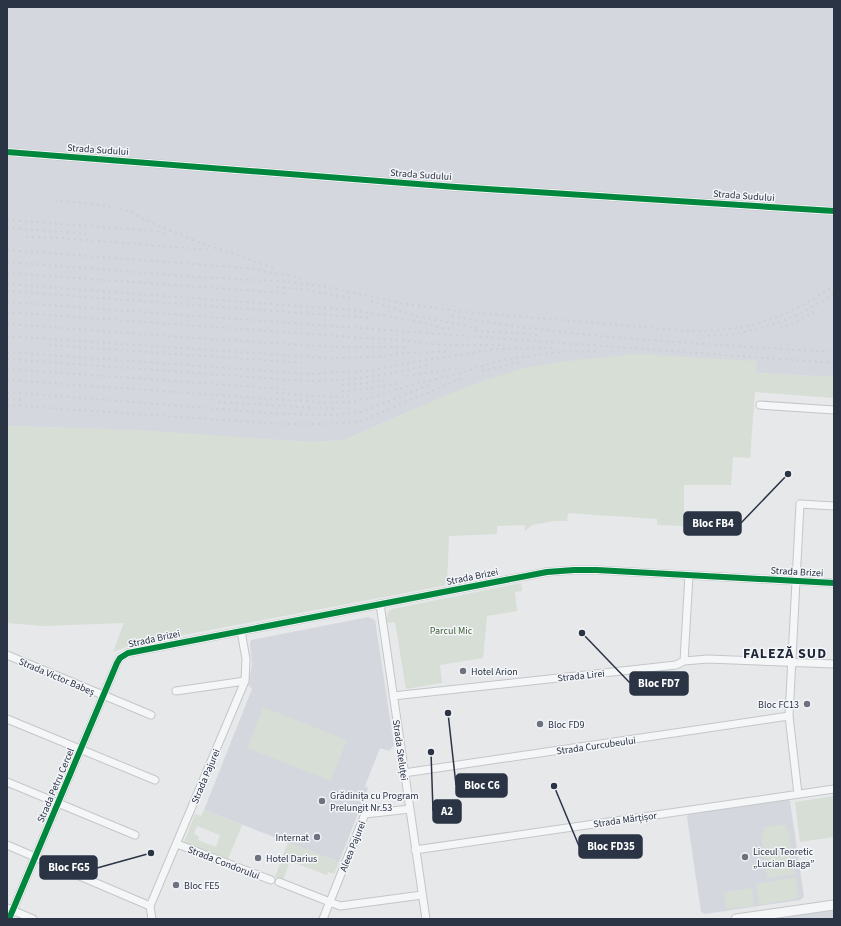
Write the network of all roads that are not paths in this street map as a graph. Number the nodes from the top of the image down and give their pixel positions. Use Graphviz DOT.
graph roads {
  1 [pos="7,152"];
  2 [pos="834,211"];
  3 [pos="760,405"];
  4 [pos="834,410"];
  5 [pos="834,506"];
  6 [pos="689,575"];
  7 [pos="796,581"];
  8 [pos="834,583"];
  9 [pos="380,604"];
  10 [pos="241,631"];
  11 [pos="7,655"];
  12 [pos="120,658"];
  13 [pos="684,661"];
  14 [pos="792,663"];
  15 [pos="834,664"];
  16 [pos="245,681"];
  17 [pos="176,691"];
  18 [pos="103,695"];
  19 [pos="393,696"];
  20 [pos="151,715"];
  21 [pos="789,716"];
  22 [pos="7,719"];
  23 [pos="81,750"];
  24 [pos="404,773"];
  25 [pos="155,780"];
  26 [pos="7,782"];
  27 [pos="834,789"];
  28 [pos="798,794"];
  29 [pos="58,803"];
  30 [pos="410,809"];
  31 [pos="136,835"];
  32 [pos="177,844"];
  33 [pos="7,845"];
  34 [pos="416,850"];
  35 [pos="35,858"];
  36 [pos="271,880"];
  37 [pos="278,882"];
  38 [pos="422,895"];
  39 [pos="330,902"];
  40 [pos="834,905"];
  41 [pos="150,906"];
  42 [pos="10,909"];
  43 [pos="9,919"];
  44 [pos="33,919"];
  45 [pos="152,919"];
  46 [pos="323,919"];
  47 [pos="426,919"];
  48 [pos="736,919"];
  1 -- 2 [label="street, Strada Sudului"];
  3 -- 4 [label="street"];
  5 -- 7 [label="street"];
  6 -- 7 [label="street, Strada Brizei"];
  6 -- 9 [label="street, Strada Brizei"];
  6 -- 13 [label="street"];
  7 -- 8 [label="street, Strada Brizei"];
  7 -- 14 [label="street"];
  9 -- 10 [label="street, Strada Brizei"];
  9 -- 19 [label="street, Strada Steluței"];
  10 -- 12 [label="street, Strada Brizei"];
  10 -- 16 [label="street, Strada Pajurei"];
  11 -- 18 [label="street, Strada Victor Babeș"];
  12 -- 18 [label="street, Strada Petru Cercel"];
  13 -- 14 [label="street, Strada Lirei"];
  13 -- 19 [label="street, Strada Lirei"];
  14 -- 15 [label="street, Strada Lirei"];
  14 -- 21 [label="street"];
  16 -- 17 [label="street"];
  16 -- 32 [label="street, Strada Pajurei"];
  18 -- 20 [label="street, Strada Victor Babeș"];
  18 -- 23 [label="street, Strada Petru Cercel"];
  19 -- 24 [label="street, Strada Steluței"];
  21 -- 24 [label="street, Strada Curcubeului"];
  21 -- 28 [label="street"];
  22 -- 23 [label="street"];
  23 -- 25 [label="street"];
  23 -- 29 [label="street, Strada Petru Cercel"];
  24 -- 30 [label="street, Strada Steluței"];
  26 -- 29 [label="street"];
  27 -- 28 [label="street, Strada Mărțișor"];
  28 -- 34 [label="street, Strada Mărțișor"];
  29 -- 31 [label="street"];
  29 -- 35 [label="street, Strada Petru Cercel"];
  30 -- 34 [label="street, Strada Steluței"];
  30 -- 39 [label="street, Aleea Pajurei"];
  32 -- 36 [label="street, Strada Condorului"];
  32 -- 41 [label="street, Strada Pajurei"];
  33 -- 35 [label="street"];
  34 -- 38 [label="street, Strada Steluței"];
  35 -- 41 [label="street"];
  35 -- 42 [label="street, Strada Petru Cercel"];
  37 -- 39 [label="street"];
  38 -- 39 [label="street"];
  38 -- 47 [label="street, Strada Steluței"];
  39 -- 46 [label="street, Aleea Pajurei"];
  40 -- 48 [label="street"];
  41 -- 45 [label="street"];
  42 -- 43 [label="street, Strada Petru Cercel"];
  42 -- 44 [label="street"];
}
